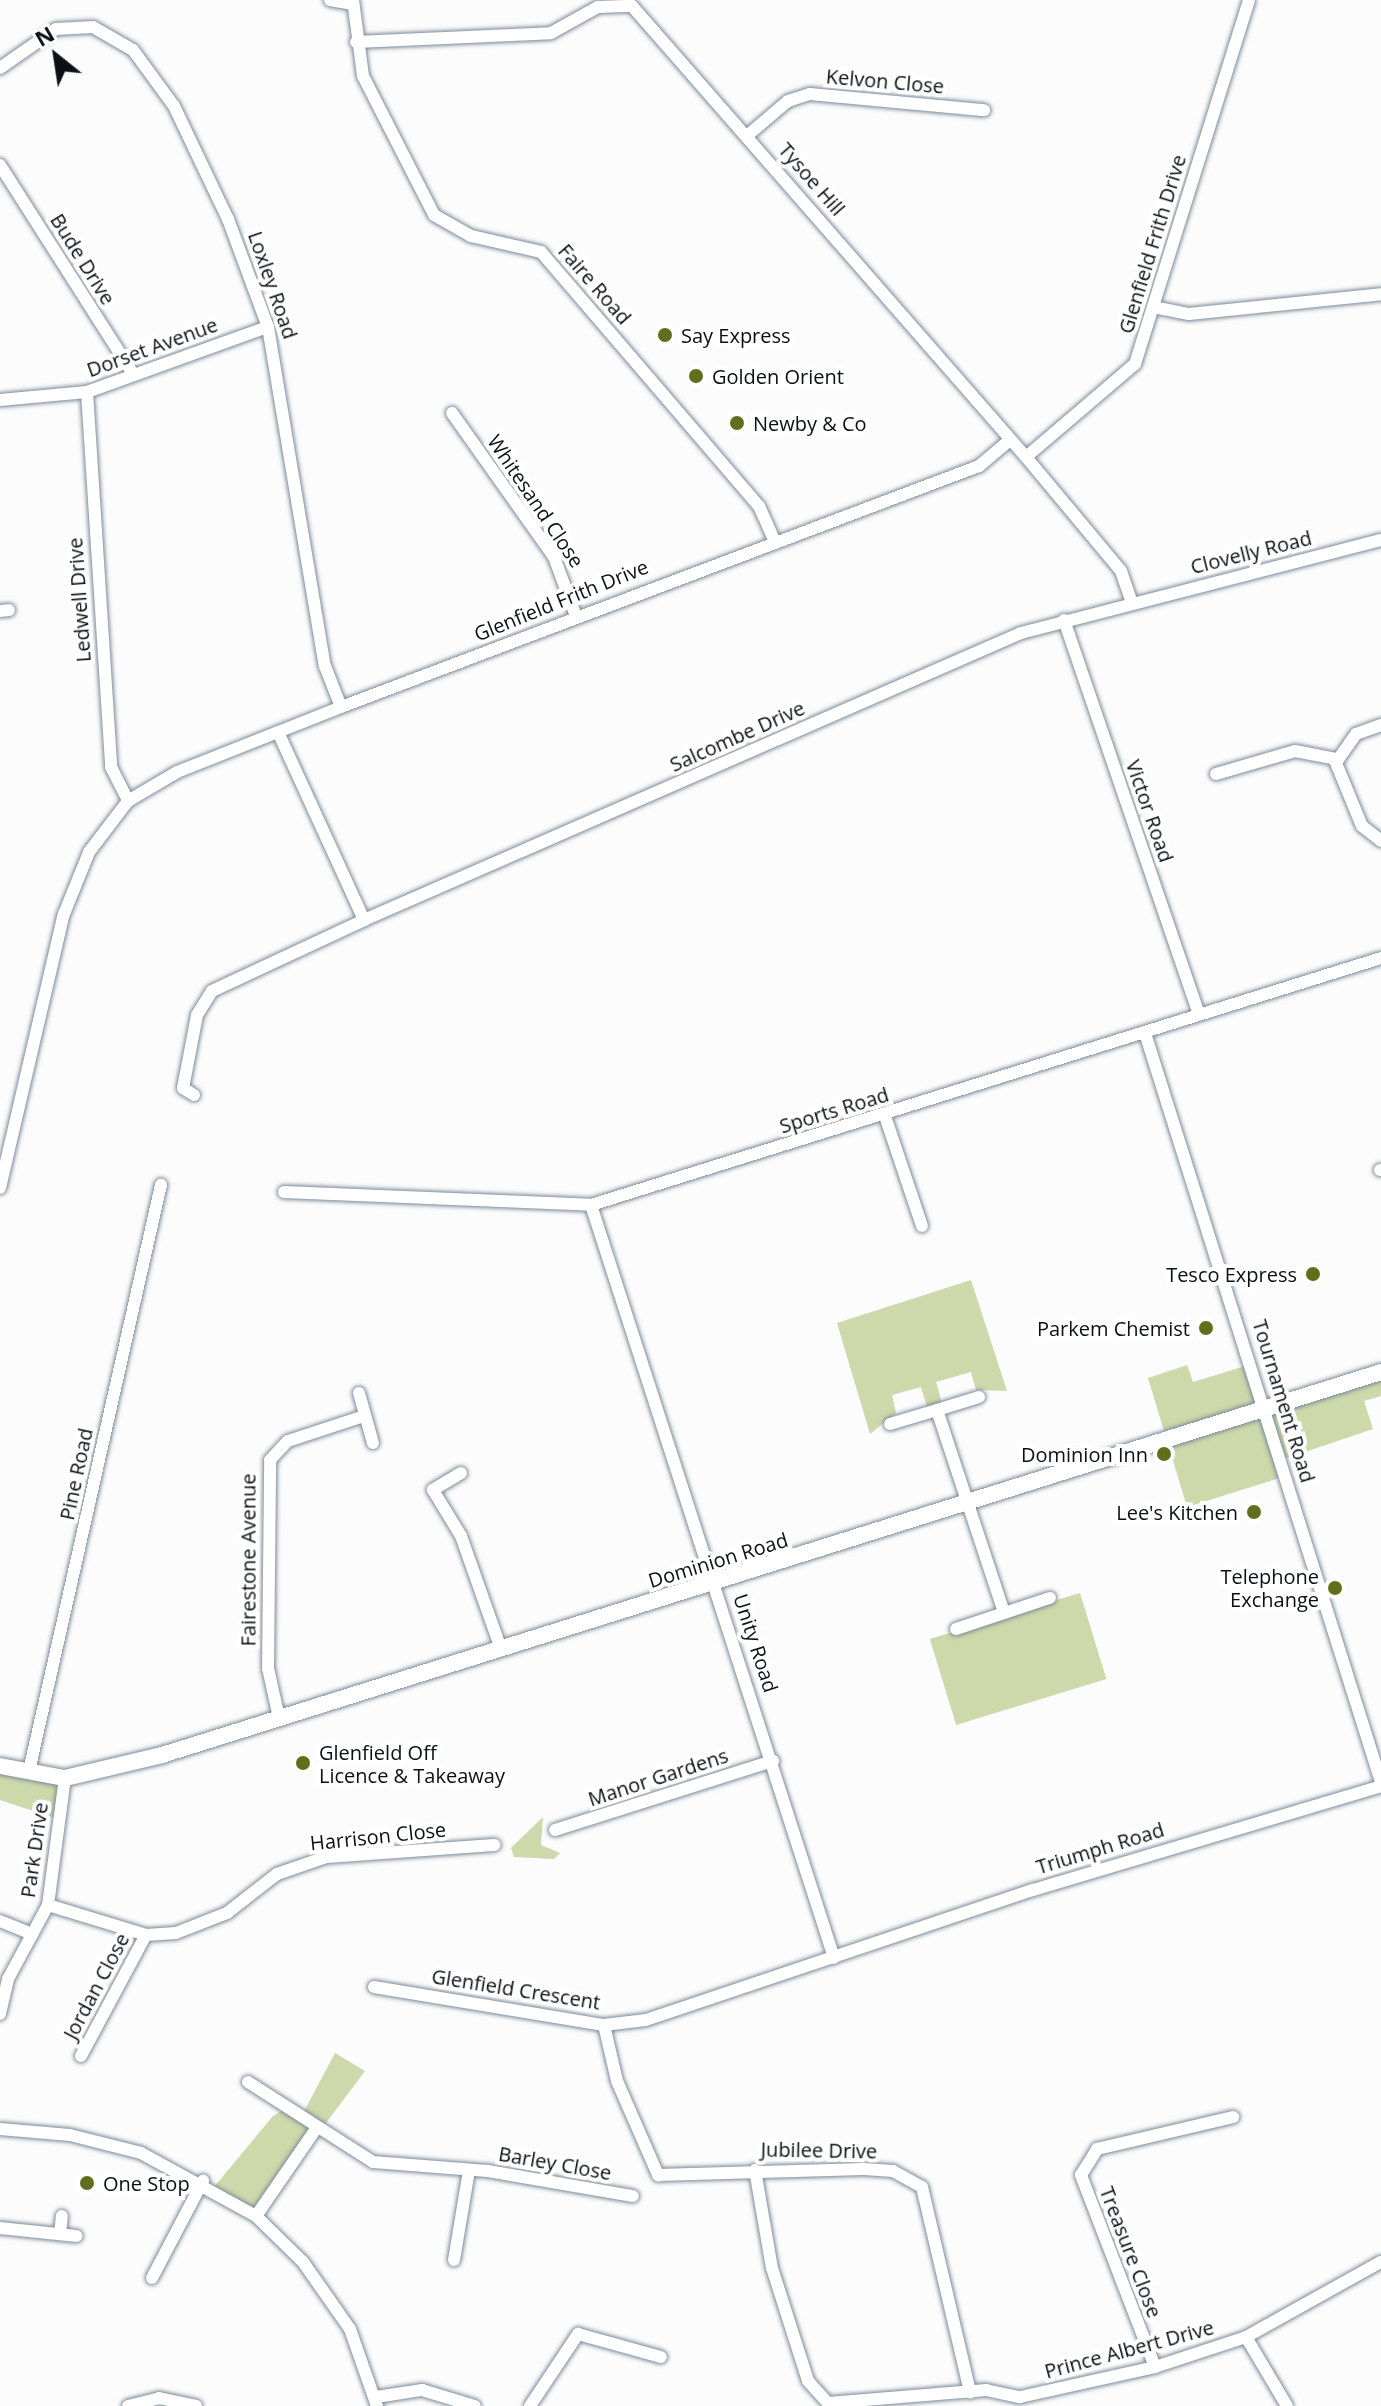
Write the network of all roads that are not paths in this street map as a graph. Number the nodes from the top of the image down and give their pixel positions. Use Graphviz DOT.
graph roads {
  1 [pos="330,0"];
  2 [pos="1249,0"];
  3 [pos="353,2"];
  4 [pos="356,42"];
  5 [pos="0,68"];
  6 [pos="984,110"];
  7 [pos="748,135"];
  8 [pos="0,165"];
  9 [pos="1381,294"];
  10 [pos="1153,307"];
  11 [pos="268,327"];
  12 [pos="133,374"];
  13 [pos="87,392"];
  14 [pos="0,400"];
  15 [pos="452,413"];
  16 [pos="1010,440"];
  17 [pos="1026,457"];
  18 [pos="774,540"];
  19 [pos="1381,540"];
  20 [pos="1132,603"];
  21 [pos="576,616"];
  22 [pos="1064,620"];
  23 [pos="341,707"];
  24 [pos="1381,725"];
  25 [pos="278,732"];
  26 [pos="1337,759"];
  27 [pos="1216,774"];
  28 [pos="128,801"];
  29 [pos="1381,841"];
  30 [pos="364,920"];
  31 [pos="1381,958"];
  32 [pos="1199,1014"];
  33 [pos="1145,1033"];
  34 [pos="194,1095"];
  35 [pos="885,1116"];
  36 [pos="161,1185"];
  37 [pos="0,1188"];
  38 [pos="284,1192"];
  39 [pos="591,1205"];
  40 [pos="922,1226"];
  41 [pos="1381,1372"];
  42 [pos="359,1393"];
  43 [pos="979,1397"];
  44 [pos="1264,1408"];
  45 [pos="937,1410"];
  46 [pos="364,1416"];
  47 [pos="890,1424"];
  48 [pos="373,1443"];
  49 [pos="461,1473"];
  50 [pos="970,1503"];
  51 [pos="716,1581"];
  52 [pos="1050,1598"];
  53 [pos="1004,1613"];
  54 [pos="956,1629"];
  55 [pos="501,1649"];
  56 [pos="279,1718"];
  57 [pos="773,1761"];
  58 [pos="0,1766"];
  59 [pos="29,1771"];
  60 [pos="65,1778"];
  61 [pos="1381,1784"];
  62 [pos="555,1830"];
  63 [pos="495,1845"];
  64 [pos="48,1905"];
  65 [pos="0,1921"];
  66 [pos="33,1934"];
  67 [pos="146,1935"];
  68 [pos="834,1958"];
  69 [pos="374,1987"];
  70 [pos="0,2014"];
  71 [pos="604,2025"];
  72 [pos="81,2056"];
  73 [pos="248,2082"];
  74 [pos="1233,2117"];
  75 [pos="0,2129"];
  76 [pos="315,2130"];
  77 [pos="469,2170"];
  78 [pos="755,2170"];
  79 [pos="203,2181"];
  80 [pos="633,2196"];
  81 [pos="62,2216"];
  82 [pos="256,2216"];
  83 [pos="0,2228"];
  84 [pos="60,2234"];
  85 [pos="77,2236"];
  86 [pos="454,2260"];
  87 [pos="1381,2262"];
  88 [pos="152,2278"];
  89 [pos="1246,2337"];
  90 [pos="661,2357"];
  91 [pos="1155,2367"];
  92 [pos="970,2392"];
  93 [pos="376,2402"];
  94 [pos="128,2406"];
  95 [pos="196,2406"];
  96 [pos="475,2406"];
  97 [pos="530,2406"];
  98 [pos="1287,2406"];
  1 -- 3 [label="street"];
  2 -- 10 [label="street, Glenfield Frith Drive"];
  3 -- 4 [label="street, Faire Road"];
  4 -- 7 [label="street, Tysoe Hill"];
  4 -- 18 [label="street, Faire Road"];
  5 -- 11 [label="street, Loxley Road"];
  6 -- 7 [label="street, Kelvon Close"];
  7 -- 16 [label="street, Tysoe Hill"];
  8 -- 12 [label="street, Bude Drive"];
  9 -- 10 [label="street"];
  10 -- 17 [label="street, Glenfield Frith Drive"];
  11 -- 12 [label="street, Dorset Avenue"];
  11 -- 23 [label="street, Loxley Road"];
  12 -- 13 [label="street, Dorset Avenue"];
  13 -- 14 [label="street, Dorset Avenue"];
  13 -- 28 [label="street, Ledwell Drive"];
  15 -- 21 [label="street, Whitesand Close"];
  16 -- 17 [label="street, Tysoe Hill"];
  16 -- 18 [label="street, Glenfield Frith Drive"];
  17 -- 20 [label="street, Tysoe Hill"];
  18 -- 21 [label="street, Glenfield Frith Drive"];
  19 -- 20 [label="street, Clovelly Road"];
  20 -- 22 [label="street, Salcombe Drive"];
  21 -- 23 [label="street, Glenfield Frith Drive"];
  22 -- 30 [label="street, Salcombe Drive"];
  22 -- 32 [label="street, Victor Road"];
  23 -- 25 [label="street, Glenfield Frith Drive"];
  24 -- 26 [label="street"];
  25 -- 28 [label="street, Glenfield Frith Drive"];
  25 -- 30 [label="street"];
  26 -- 27 [label="street"];
  26 -- 29 [label="street"];
  28 -- 37 [label="street"];
  30 -- 34 [label="street, Salcombe Drive"];
  31 -- 32 [label="street, Sports Road"];
  32 -- 33 [label="street, Sports Road"];
  33 -- 35 [label="street, Sports Road"];
  33 -- 44 [label="street, Tournament Road"];
  35 -- 39 [label="street, Sports Road"];
  35 -- 40 [label="street"];
  36 -- 59 [label="street, Pine Road"];
  38 -- 39 [label="street, Sports Road"];
  39 -- 51 [label="street, Unity Road"];
  41 -- 44 [label="street, Dominion Road"];
  42 -- 46 [label="street"];
  43 -- 45 [label="street"];
  44 -- 50 [label="street, Dominion Road"];
  44 -- 61 [label="street, Tournament Road"];
  45 -- 47 [label="street"];
  45 -- 50 [label="street"];
  46 -- 48 [label="street"];
  46 -- 56 [label="street, Fairestone Avenue"];
  49 -- 55 [label="street"];
  50 -- 51 [label="street, Dominion Road"];
  50 -- 53 [label="street"];
  51 -- 55 [label="street, Dominion Road"];
  51 -- 57 [label="street, Unity Road"];
  52 -- 53 [label="street"];
  53 -- 54 [label="street"];
  55 -- 56 [label="street, Dominion Road"];
  56 -- 60 [label="street, Dominion Road"];
  57 -- 62 [label="street, Manor Gardens"];
  57 -- 68 [label="street, Unity Road"];
  58 -- 59 [label="street"];
  59 -- 60 [label="street"];
  60 -- 64 [label="street, Park Drive"];
  61 -- 68 [label="street, Triumph Road"];
  63 -- 67 [label="street, Harrison Close"];
  64 -- 66 [label="street, Park Drive"];
  64 -- 67 [label="street, Harrison Close"];
  65 -- 66 [label="street"];
  66 -- 70 [label="street, Park Drive"];
  67 -- 72 [label="street, Jordan Close"];
  68 -- 71 [label="street, Glenfield Crescent"];
  69 -- 71 [label="street, Glenfield Crescent"];
  71 -- 78 [label="street, Jubilee Drive"];
  73 -- 76 [label="street, Barley Close"];
  74 -- 91 [label="street, Treasure Close"];
  75 -- 79 [label="street"];
  76 -- 77 [label="street, Barley Close"];
  76 -- 82 [label="street"];
  77 -- 80 [label="street, Barley Close"];
  77 -- 86 [label="street, Barley Close"];
  78 -- 92 [label="street, Jubilee Drive"];
  78 -- 92 [label="street, Prince Albert Drive"];
  79 -- 82 [label="street"];
  79 -- 88 [label="street"];
  81 -- 84 [label="street"];
  82 -- 93 [label="street"];
  83 -- 84 [label="street"];
  84 -- 85 [label="street"];
  87 -- 89 [label="street, Prince Albert Drive"];
  89 -- 91 [label="street, Prince Albert Drive"];
  89 -- 98 [label="street"];
  90 -- 97 [label="street"];
  91 -- 92 [label="street, Prince Albert Drive"];
  93 -- 96 [label="street"];
  94 -- 95 [label="street"];
}
